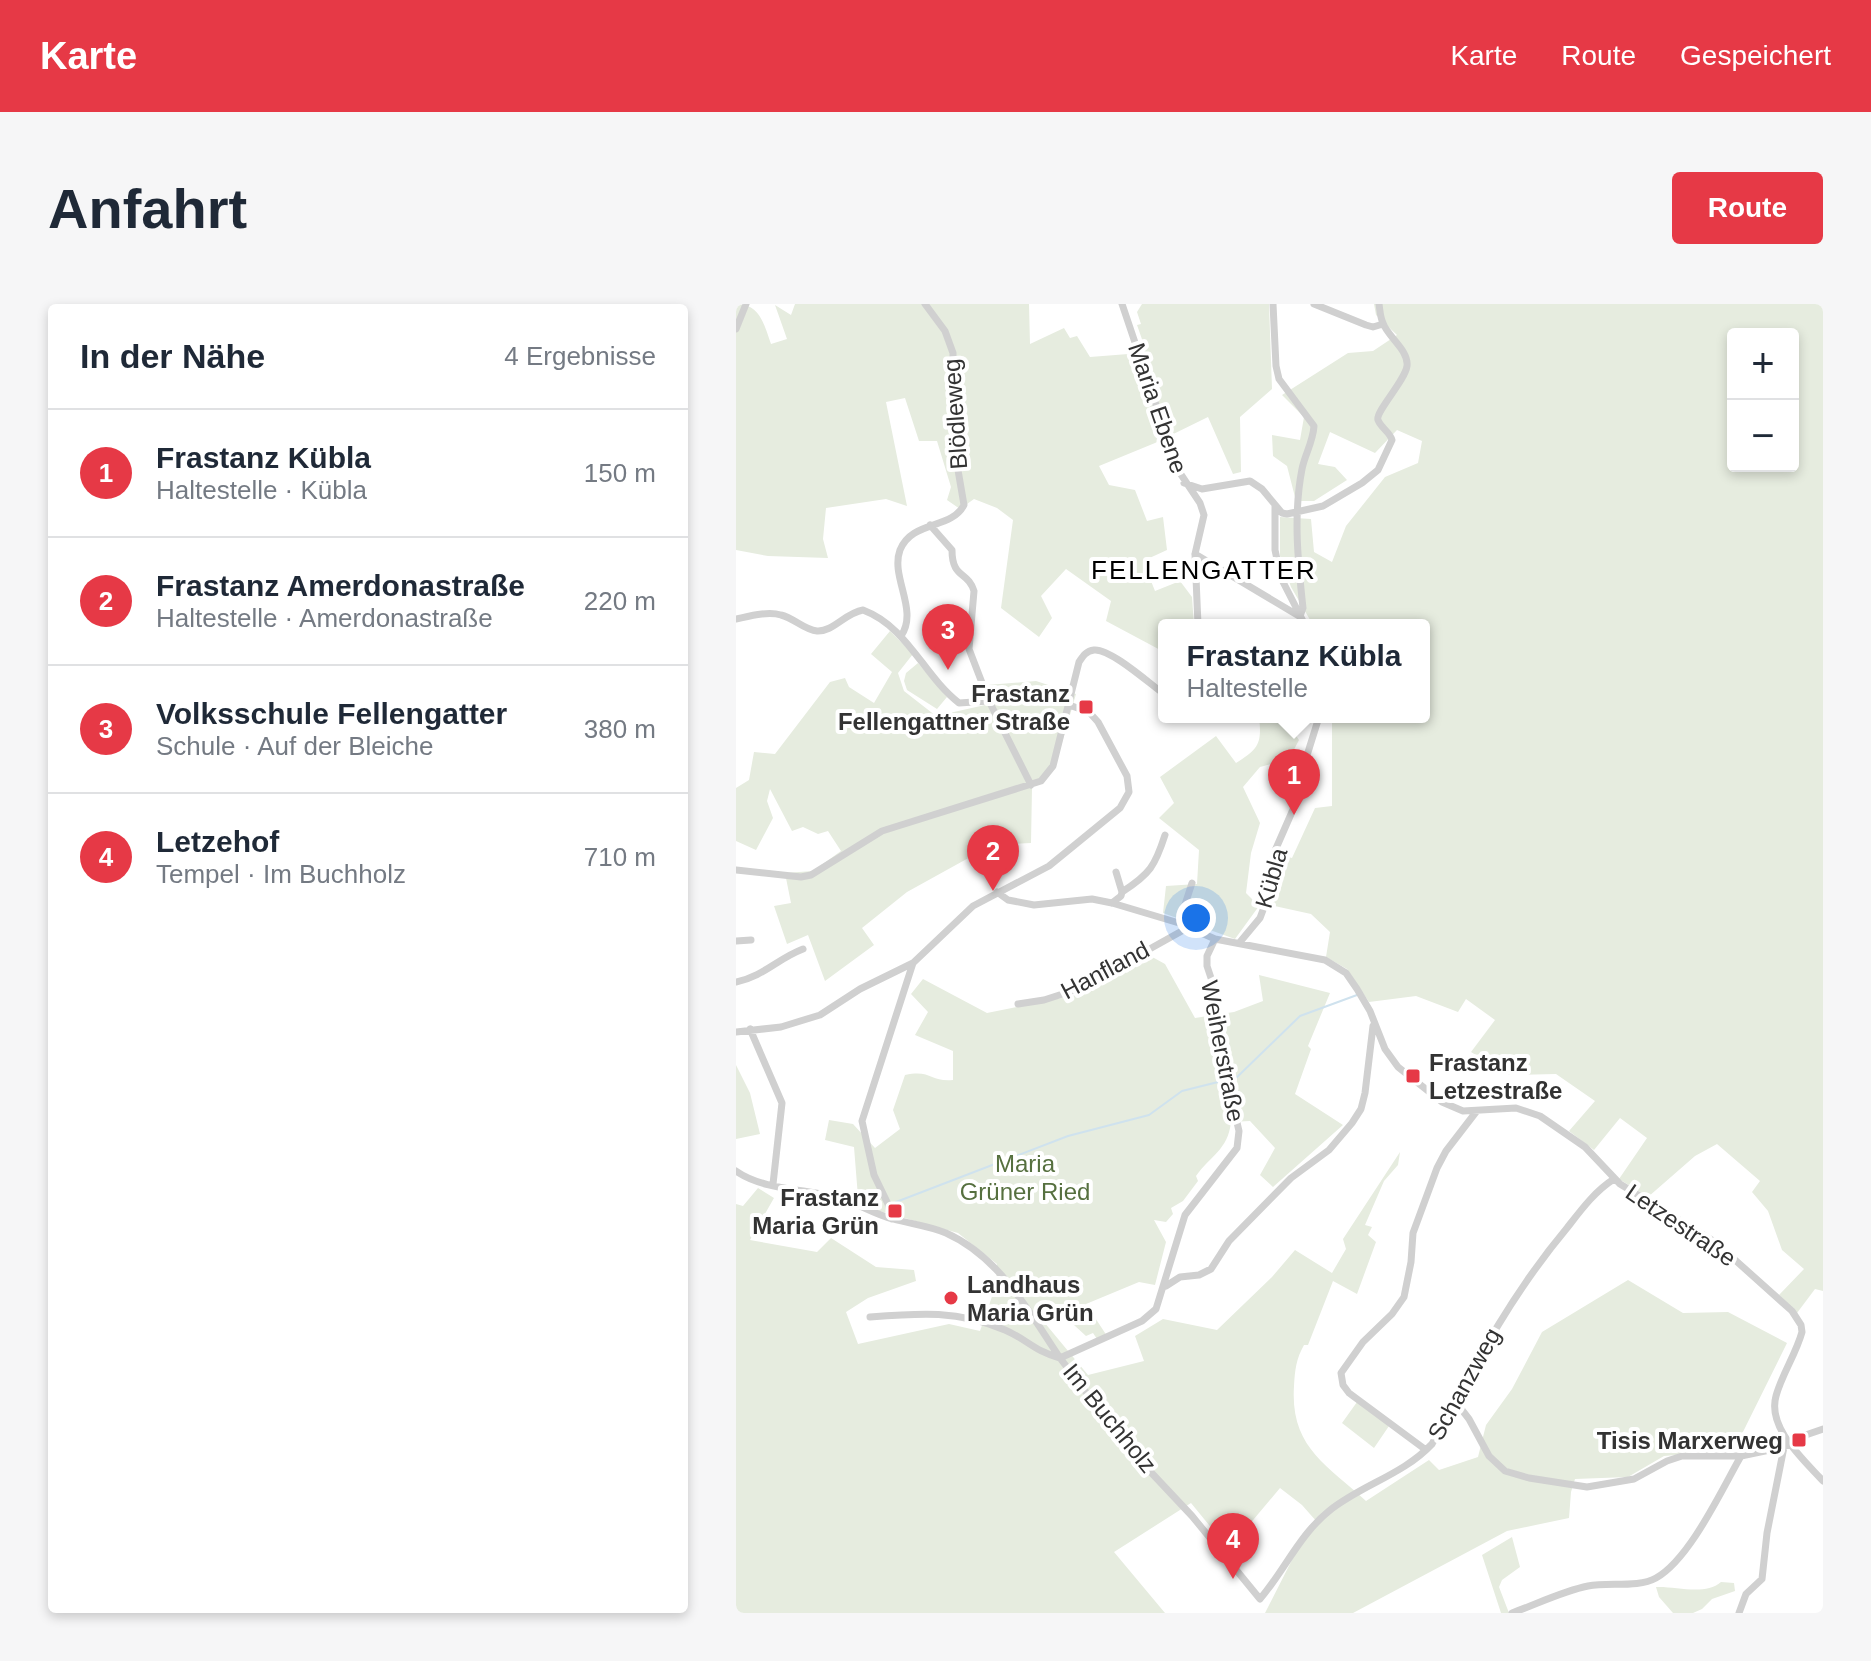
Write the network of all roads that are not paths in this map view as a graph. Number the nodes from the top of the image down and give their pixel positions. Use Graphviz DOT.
graph roads {
  1 [pos="746,304"];
  2 [pos="925,304"];
  3 [pos="1122,304"];
  4 [pos="1273,304"];
  5 [pos="1314,304"];
  6 [pos="1379,304"];
  7 [pos="1383,324"];
  8 [pos="736,329"];
  9 [pos="1184,483"];
  10 [pos="1275,505"];
  11 [pos="1299,511"];
  12 [pos="930,525"];
  13 [pos="1195,554"];
  14 [pos="1300,616"];
  15 [pos="736,619"];
  16 [pos="1198,619"];
  17 [pos="1302,619"];
  18 [pos="901,636"];
  19 [pos="1158,690"];
  20 [pos="989,701"];
  21 [pos="1069,705"];
  22 [pos="1317,723"];
  23 [pos="1031,785"];
  24 [pos="1165,835"];
  25 [pos="736,870"];
  26 [pos="1116,872"];
  27 [pos="1192,883"];
  28 [pos="997,892"];
  29 [pos="1122,892"];
  30 [pos="1112,903"];
  31 [pos="1179,923"];
  32 [pos="1189,927"];
  33 [pos="1215,939"];
  34 [pos="751,940"];
  35 [pos="736,941"];
  36 [pos="1240,942"];
  37 [pos="803,949"];
  38 [pos="913,963"];
  39 [pos="736,982"];
  40 [pos="1018,1004"];
  41 [pos="1373,1021"];
  42 [pos="750,1029"];
  43 [pos="736,1032"];
  44 [pos="1476,1112"];
  45 [pos="736,1171"];
  46 [pos="1614,1179"];
  47 [pos="773,1184"];
  48 [pos="892,1219"];
  49 [pos="1164,1288"];
  50 [pos="870,1317"];
  51 [pos="1048,1339"];
  52 [pos="1040,1353"];
  53 [pos="1060,1358"];
  54 [pos="1455,1401"];
  55 [pos="1823,1429"];
  56 [pos="1787,1445"];
  57 [pos="1426,1450"];
  58 [pos="1741,1456"];
  59 [pos="1823,1481"];
  60 [pos="1260,1599"];
  61 [pos="1512,1613"];
  62 [pos="1739,1613"];
  1 -- 8 [label="street"];
  2 -- 12 [label="street, Blödleweg"];
  3 -- 9 [label="street, Maria Ebene"];
  4 -- 11 [label="street"];
  5 -- 7 [label="street"];
  6 -- 7 [label="street"];
  7 -- 11 [label="street"];
  9 -- 10 [label="street"];
  9 -- 13 [label="street, Maria Ebene"];
  10 -- 11 [label="street"];
  10 -- 14 [label="street"];
  11 -- 14 [label="street"];
  12 -- 18 [label="street, Blödleweg"];
  12 -- 20 [label="street"];
  13 -- 14 [label="street"];
  13 -- 16 [label="street, Maria Ebene"];
  14 -- 17 [label="street"];
  15 -- 18 [label="street"];
  18 -- 20 [label="street"];
  19 -- 21 [label="street"];
  20 -- 23 [label="street"];
  21 -- 23 [label="street"];
  21 -- 28 [label="street"];
  22 -- 36 [label="street, Kübla"];
  23 -- 25 [label="street"];
  24 -- 29 [label="street"];
  26 -- 29 [label="street"];
  27 -- 31 [label="street"];
  28 -- 30 [label="street, Letzestraße"];
  28 -- 38 [label="street"];
  29 -- 30 [label="street"];
  30 -- 31 [label="street, Letzestraße"];
  31 -- 32 [label="street, Letzestraße"];
  32 -- 33 [label="street, Letzestraße"];
  32 -- 40 [label="street, Hanfland"];
  33 -- 36 [label="street, Letzestraße"];
  33 -- 49 [label="street, Weiherstraße"];
  34 -- 35 [label="street"];
  36 -- 41 [label="street, Letzestraße"];
  37 -- 39 [label="street"];
  38 -- 42 [label="street"];
  38 -- 48 [label="street"];
  41 -- 44 [label="street, Letzestraße"];
  41 -- 49 [label="street"];
  42 -- 43 [label="street"];
  42 -- 47 [label="street"];
  44 -- 46 [label="street, Letzestraße"];
  44 -- 57 [label="street"];
  45 -- 47 [label="street"];
  46 -- 54 [label="street, Schanzweg"];
  46 -- 56 [label="street, Letzestraße"];
  47 -- 48 [label="street"];
  48 -- 51 [label="street"];
  49 -- 53 [label="street, Im Buchholz"];
  50 -- 52 [label="street"];
  51 -- 52 [label="street"];
  51 -- 53 [label="street"];
  52 -- 53 [label="street"];
  53 -- 60 [label="street, Im Buchholz"];
  54 -- 57 [label="street, Schanzweg"];
  54 -- 58 [label="street"];
  55 -- 56 [label="street"];
  56 -- 58 [label="street"];
  56 -- 59 [label="street, Letzestraße"];
  56 -- 62 [label="street"];
  57 -- 60 [label="street, Schanzweg"];
  58 -- 61 [label="street"];
}
